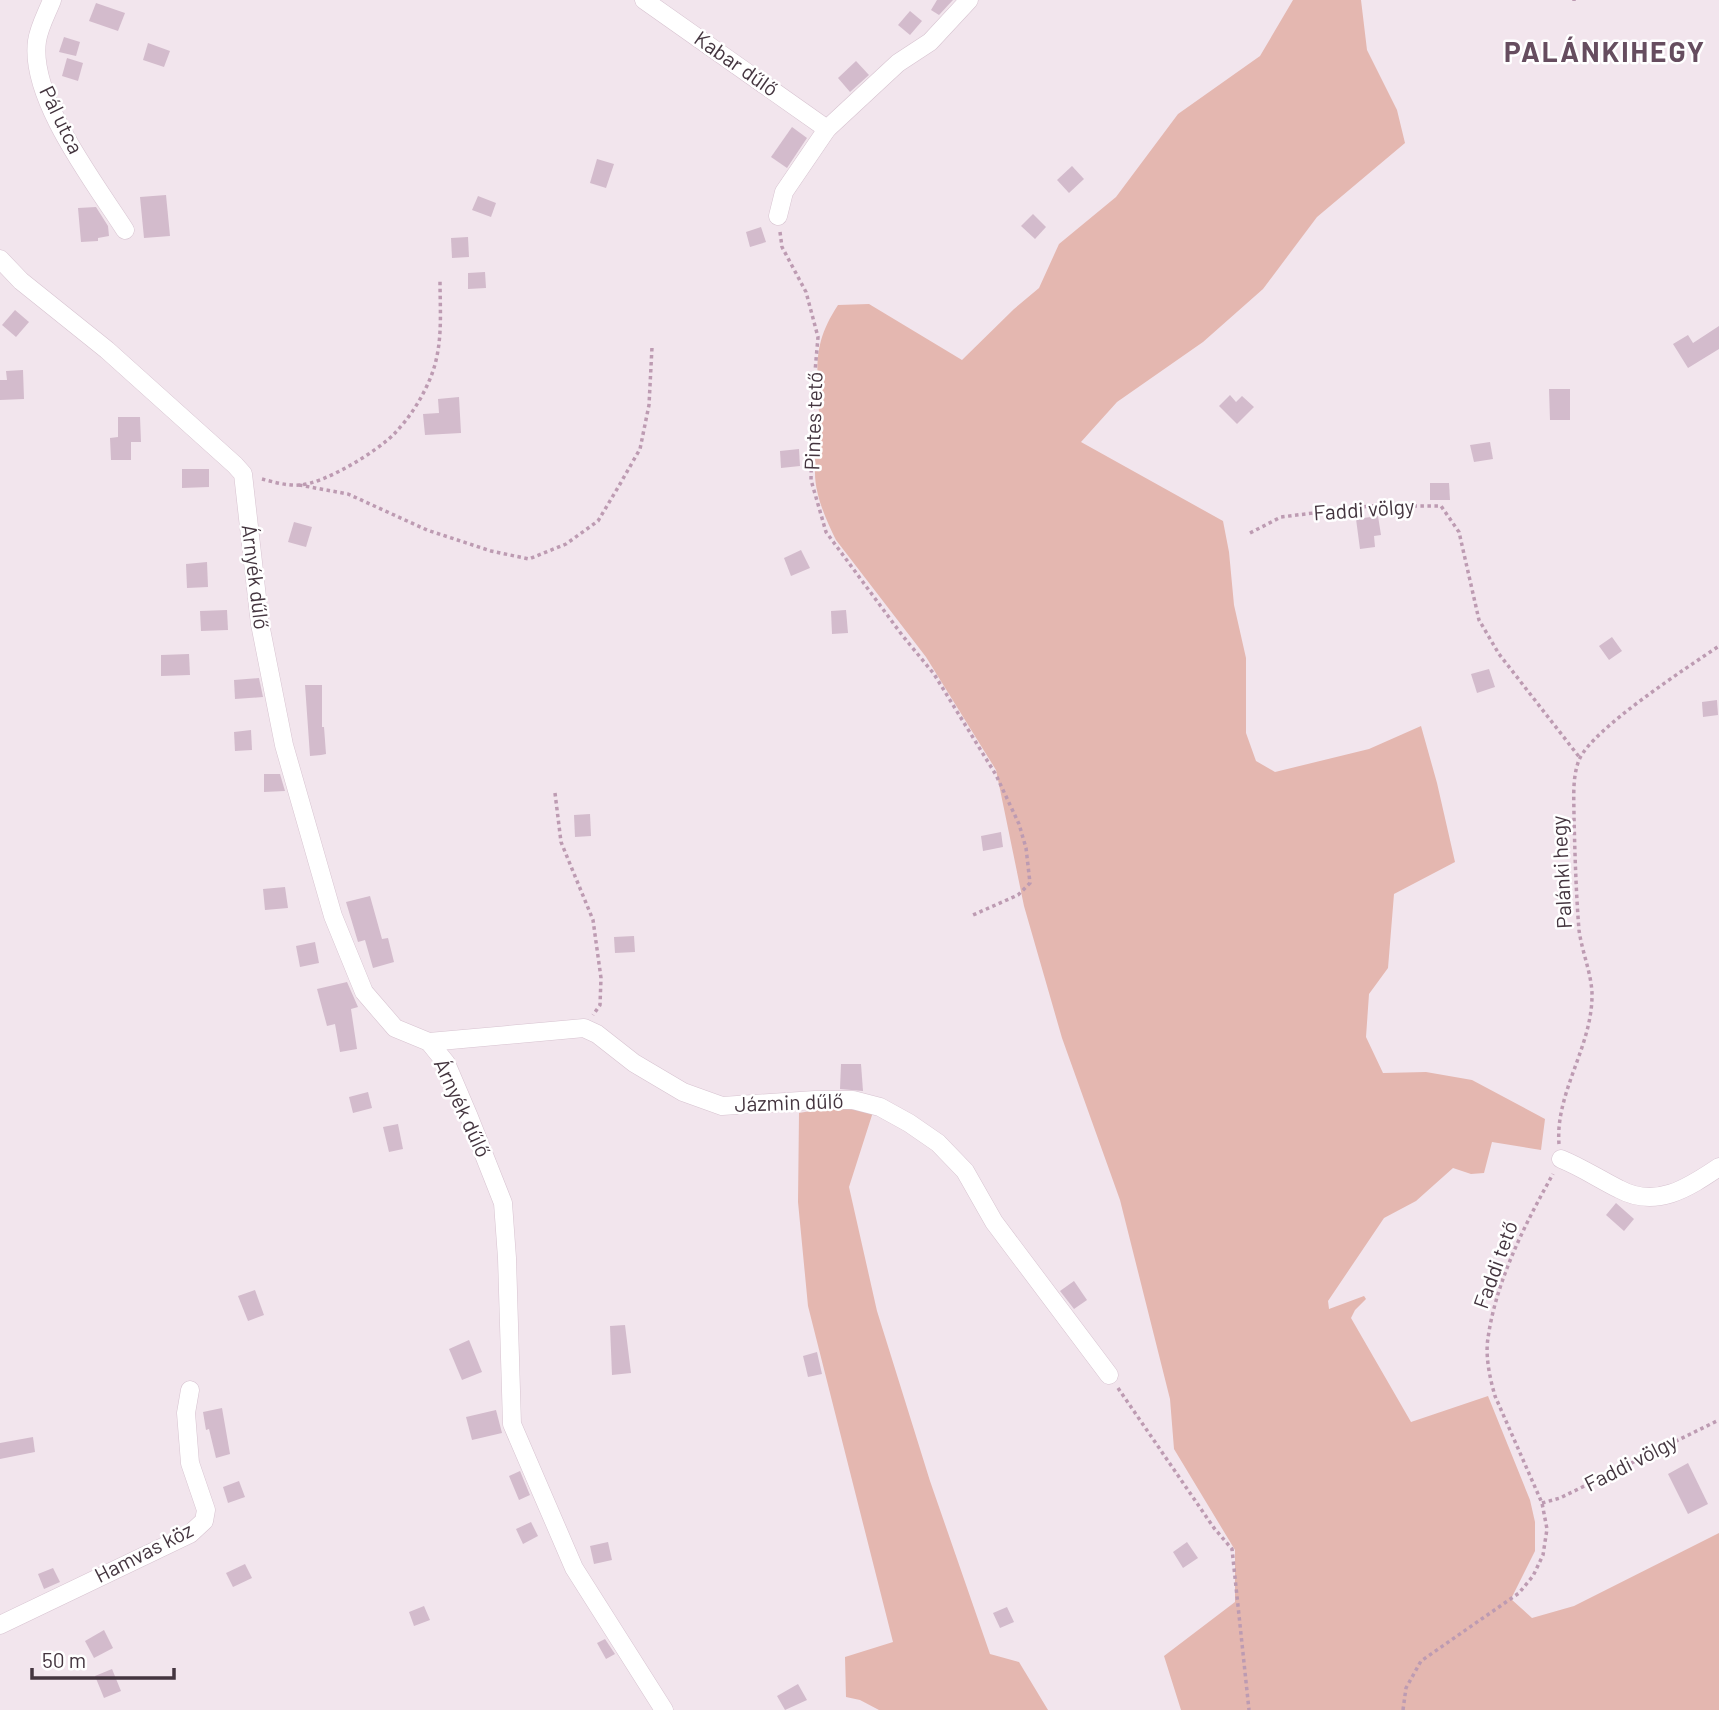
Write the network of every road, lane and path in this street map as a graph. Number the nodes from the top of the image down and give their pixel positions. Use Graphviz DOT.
graph roads {
  1 [pos="52,0"];
  2 [pos="644,0"];
  3 [pos="969,0"];
  4 [pos="827,129"];
  5 [pos="778,216"];
  6 [pos="125,230"];
  7 [pos="0,259"];
  8 [pos="440,280"];
  9 [pos="652,347"];
  10 [pos="243,474"];
  11 [pos="299,485"];
  12 [pos="1250,533"];
  13 [pos="1719,646"];
  14 [pos="1580,758"];
  15 [pos="555,793"];
  16 [pos="973,915"];
  17 [pos="584,1028"];
  18 [pos="429,1042"];
  19 [pos="1560,1159"];
  20 [pos="1719,1167"];
  21 [pos="1109,1375"];
  22 [pos="190,1390"];
  23 [pos="1719,1420"];
  24 [pos="1542,1503"];
  25 [pos="0,1625"];
  26 [pos="664,1710"];
  27 [pos="1250,1710"];
  28 [pos="1403,1710"];
  1 -- 6 [label="street, Pál utca"];
  2 -- 4 [label="street, Kabar dűlő"];
  3 -- 4 [label="street"];
  4 -- 5 [label="street"];
  5 -- 16 [label="path, Pintes tető"];
  7 -- 10 [label="street"];
  8 -- 11 [label="path"];
  9 -- 11 [label="path"];
  10 -- 11 [label="path"];
  10 -- 18 [label="street, Árnyék dűlő"];
  12 -- 14 [label="path, Faddi völgy"];
  13 -- 14 [label="path"];
  14 -- 19 [label="path, Palánki hegy"];
  15 -- 17 [label="path"];
  17 -- 18 [label="street"];
  17 -- 21 [label="street, Jázmin dűlő"];
  18 -- 26 [label="street, Árnyék dűlő"];
  19 -- 20 [label="street"];
  19 -- 24 [label="path, Faddi tető"];
  21 -- 27 [label="path"];
  22 -- 25 [label="street, Hamvas köz"];
  23 -- 24 [label="path, Faddi völgy"];
  24 -- 28 [label="path, Faddi tető"];
}
